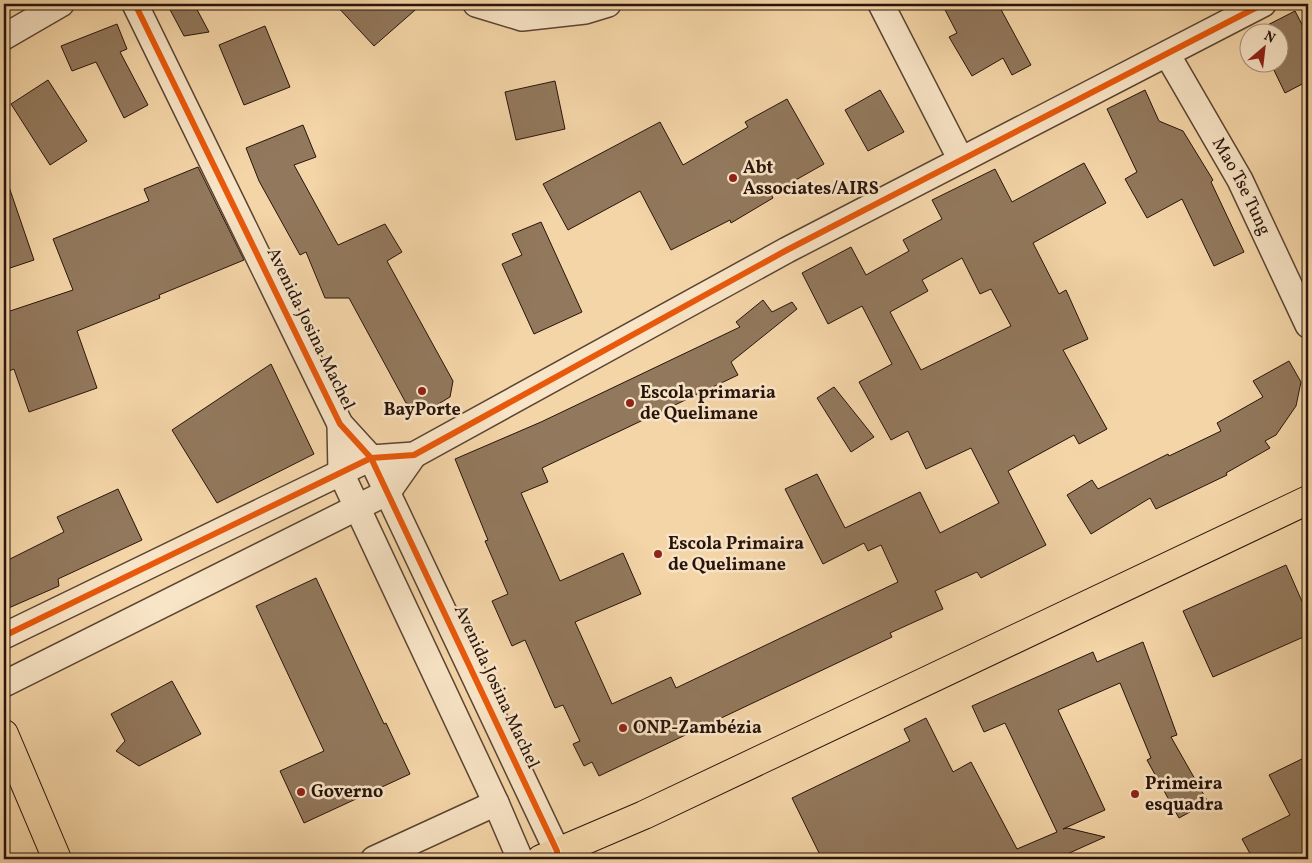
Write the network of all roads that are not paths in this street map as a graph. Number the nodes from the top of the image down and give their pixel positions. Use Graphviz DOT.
graph roads {
  1 [pos="61,4"];
  2 [pos="135,4"];
  3 [pos="476,4"];
  4 [pos="608,4"];
  5 [pos="881,4"];
  6 [pos="1262,4"];
  7 [pos="4,37"];
  8 [pos="1168,54"];
  9 [pos="961,160"];
  10 [pos="1308,325"];
  11 [pos="340,424"];
  12 [pos="414,455"];
  13 [pos="371,458"];
  14 [pos="341,473"];
  15 [pos="388,492"];
  16 [pos="1308,500"];
  17 [pos="357,508"];
  18 [pos="4,636"];
  19 [pos="4,684"];
  20 [pos="4,734"];
  21 [pos="496,803"];
  22 [pos="552,856"];
  23 [pos="57,859"];
  24 [pos="374,859"];
  25 [pos="520,859"];
  1 -- 7 [label="street"];
  2 -- 11 [label="street, Avenida Josina Machel"];
  3 -- 4 [label="street"];
  5 -- 9 [label="street"];
  6 -- 8 [label="street"];
  8 -- 9 [label="street"];
  8 -- 10 [label="street, Mao Tse Tung"];
  9 -- 12 [label="street"];
  11 -- 13 [label="street, Avenida Josina Machel"];
  11 -- 14 [label="street, Avenida Josina Machel"];
  12 -- 13 [label="street"];
  12 -- 15 [label="street"];
  13 -- 14 [label="street"];
  13 -- 15 [label="street, Avenida Josina Machel"];
  14 -- 17 [label="street, Avenida Josina Machel"];
  14 -- 18 [label="street"];
  15 -- 17 [label="street"];
  15 -- 22 [label="street, Avenida Josina Machel"];
  16 -- 22 [label="main road"];
  17 -- 19 [label="street"];
  17 -- 21 [label="street, Avenida Josina Machel"];
  20 -- 23 [label="main road"];
  21 -- 24 [label="street"];
  21 -- 25 [label="street, Avenida Josina Machel"];
}
